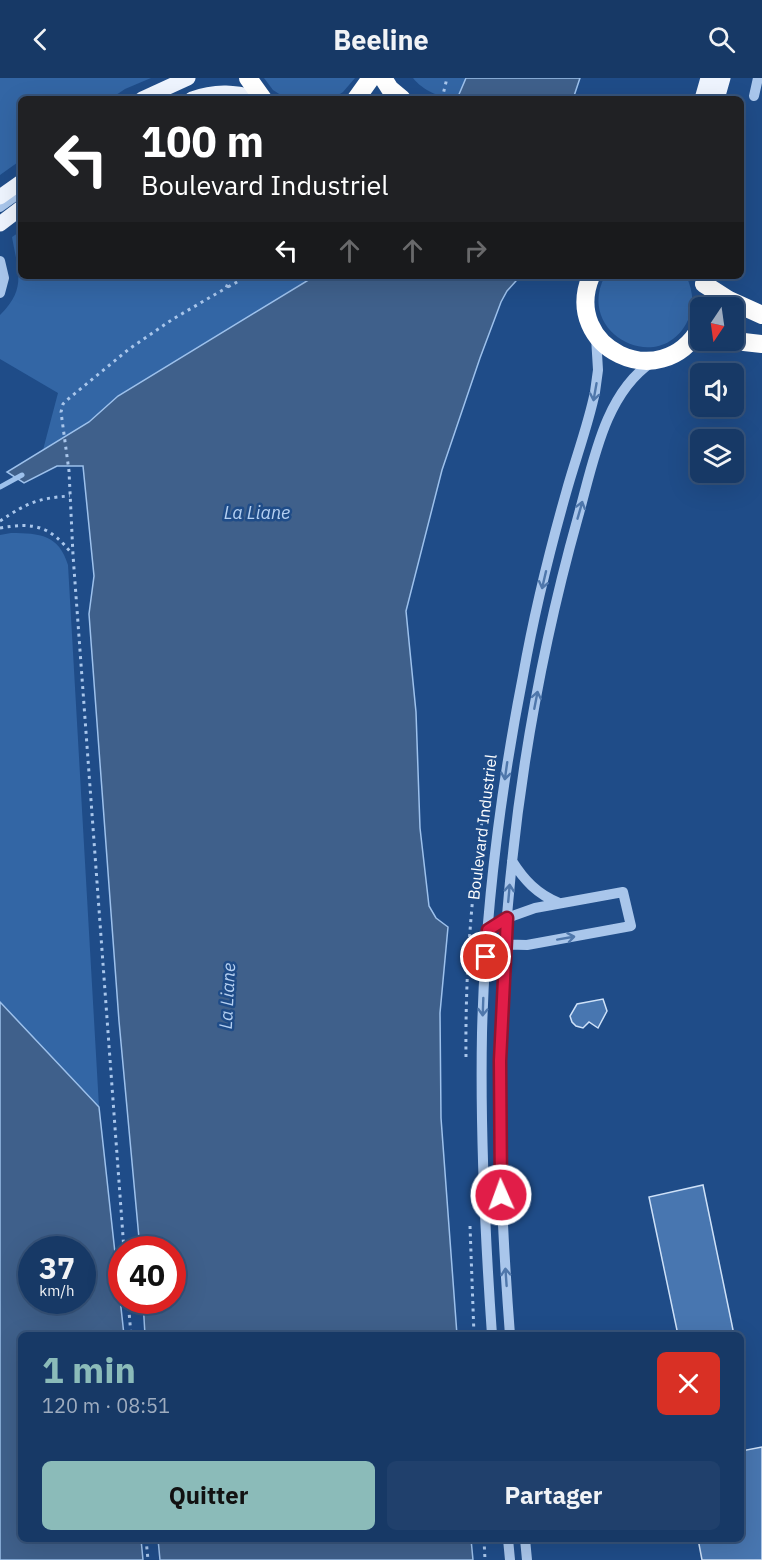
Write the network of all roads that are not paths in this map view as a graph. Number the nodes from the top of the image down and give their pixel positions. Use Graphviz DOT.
graph roads {
  1 [pos="188,78"];
  2 [pos="248,78"];
  3 [pos="371,78"];
  4 [pos="383,78"];
  5 [pos="723,78"];
  6 [pos="759,78"];
  7 [pos="149,96"];
  8 [pos="202,96"];
  9 [pos="247,96"];
  10 [pos="260,96"];
  11 [pos="358,96"];
  12 [pos="398,96"];
  13 [pos="718,96"];
  14 [pos="754,96"];
  15 [pos="18,184"];
  16 [pos="18,194"];
  17 [pos="0,197"];
  18 [pos="0,207"];
  19 [pos="18,210"];
  20 [pos="0,224"];
  21 [pos="0,261"];
  22 [pos="579,279"];
  23 [pos="590,279"];
  24 [pos="703,280"];
  25 [pos="0,293"];
  26 [pos="706,297"];
  27 [pos="586,299"];
  28 [pos="762,315"];
  29 [pos="595,333"];
  30 [pos="690,341"];
  31 [pos="744,342"];
  32 [pos="688,344"];
  33 [pos="762,344"];
  34 [pos="655,360"];
  35 [pos="512,861"];
  36 [pos="560,903"];
  37 [pos="507,918"];
  38 [pos="488,930"];
  39 [pos="487,944"];
  40 [pos="505,946"];
  41 [pos="492,1332"];
  42 [pos="510,1332"];
  43 [pos="508,1542"];
  44 [pos="525,1542"];
  45 [pos="510,1560"];
  46 [pos="527,1560"];
  1 -- 7 [label="main road"];
  2 -- 10 [label="highway"];
  3 -- 11 [label="highway"];
  4 -- 12 [label="highway"];
  5 -- 13 [label="main road"];
  6 -- 14 [label="street"];
  8 -- 9 [label="main road"];
  15 -- 17 [label="main road"];
  16 -- 18 [label="street"];
  19 -- 20 [label="main road"];
  21 -- 25 [label="street"];
  22 -- 27 [label="highway"];
  23 -- 27 [label="highway"];
  24 -- 26 [label="highway"];
  24 -- 28 [label="highway"];
  27 -- 29 [label="highway"];
  29 -- 34 [label="highway"];
  29 -- 38 [label="street, Boulevard Industriel, one-way"];
  30 -- 32 [label="highway"];
  31 -- 33 [label="highway"];
  32 -- 34 [label="highway"];
  35 -- 34 [label="street, Boulevard Industriel, one-way"];
  35 -- 36 [label="street"];
  37 -- 35 [label="street, Boulevard Industriel, one-way"];
  36 -- 37 [label="street"];
  40 -- 36 [label="street, one-way"];
  37 -- 38 [label="street"];
  37 -- 40 [label="street, Boulevard Industriel"];
  38 -- 39 [label="street, Boulevard Industriel"];
  39 -- 40 [label="street"];
  39 -- 41 [label="street, Boulevard Industriel, one-way"];
  42 -- 40 [label="street, Boulevard Industriel, one-way"];
  43 -- 45 [label="street"];
  44 -- 46 [label="street"];
}
